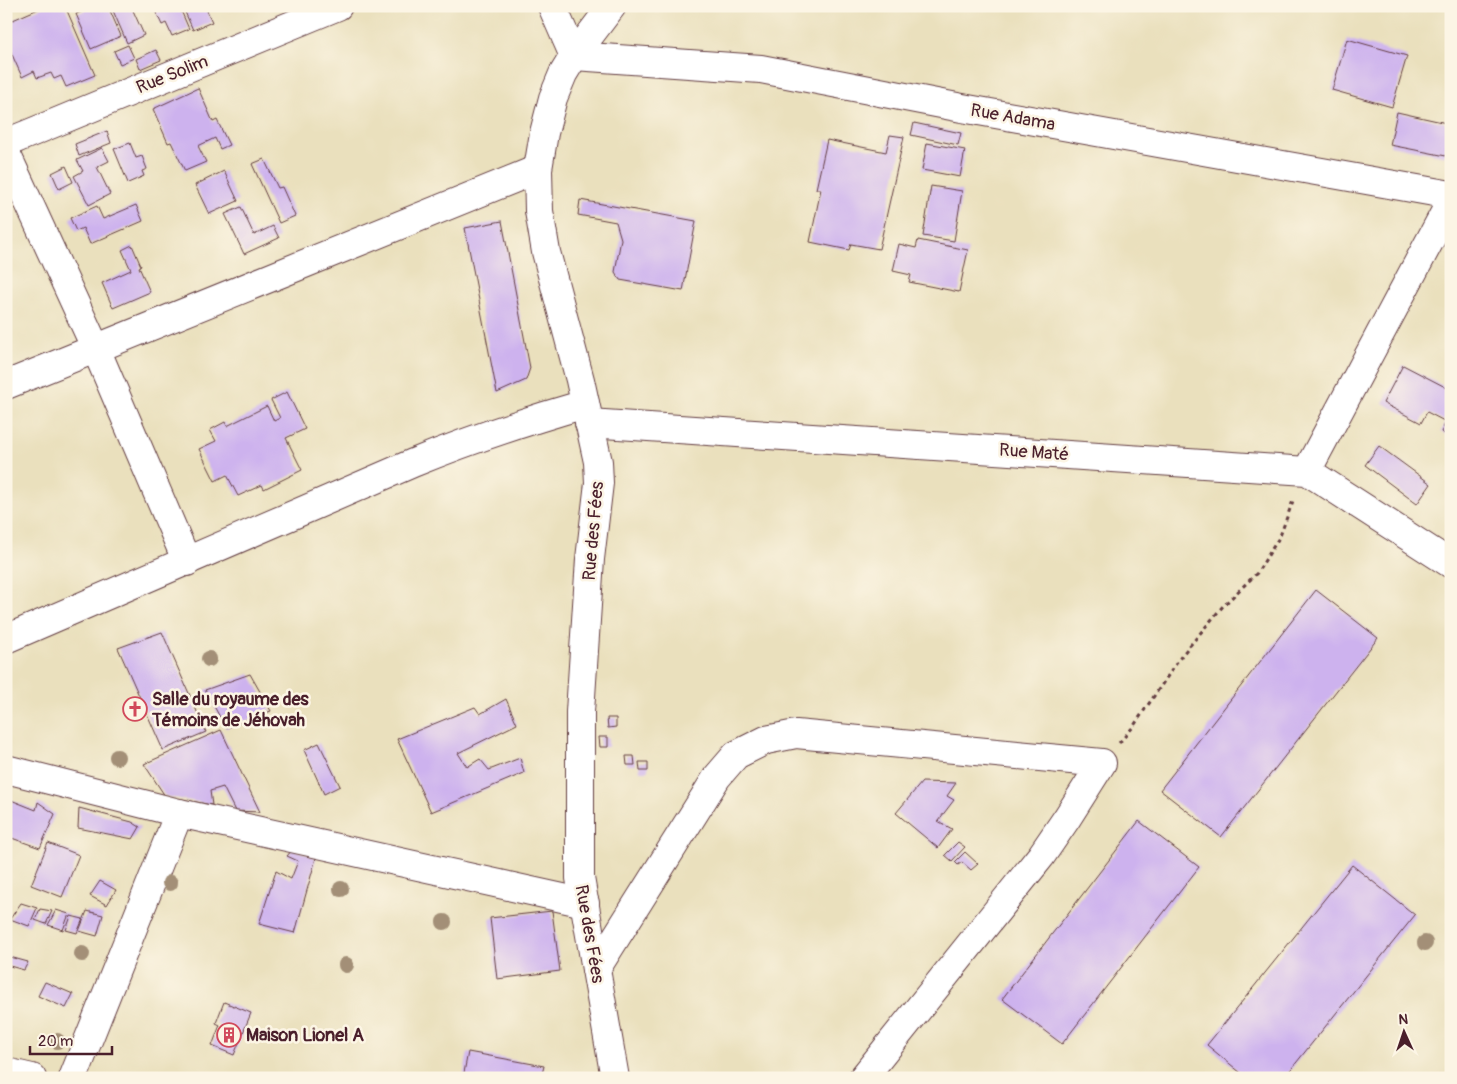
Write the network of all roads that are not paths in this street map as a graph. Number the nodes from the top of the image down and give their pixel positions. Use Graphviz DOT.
graph roads {
  1 [pos="338,6"];
  2 [pos="552,6"];
  3 [pos="612,6"];
  4 [pos="574,56"];
  5 [pos="6,142"];
  6 [pos="6,154"];
  7 [pos="538,169"];
  8 [pos="1451,195"];
  9 [pos="1451,201"];
  10 [pos="96,349"];
  11 [pos="6,384"];
  12 [pos="587,413"];
  13 [pos="1307,471"];
  14 [pos="187,562"];
  15 [pos="1451,564"];
  16 [pos="6,639"];
  17 [pos="6,769"];
  18 [pos="179,813"];
  19 [pos="585,903"];
  20 [pos="596,969"];
  21 [pos="6,1072"];
  22 [pos="32,1078"];
  23 [pos="73,1078"];
  24 [pos="615,1078"];
  25 [pos="863,1078"];
  1 -- 5 [label="street, Rue Solim"];
  2 -- 4 [label="street"];
  3 -- 4 [label="street, Rue des Fées"];
  4 -- 7 [label="street, Rue des Fées"];
  4 -- 8 [label="street, Rue Adama"];
  6 -- 10 [label="street"];
  7 -- 10 [label="street"];
  7 -- 12 [label="street, Rue des Fées"];
  9 -- 13 [label="street"];
  10 -- 11 [label="street"];
  10 -- 14 [label="street"];
  12 -- 13 [label="street, Rue Maté"];
  12 -- 14 [label="street"];
  12 -- 19 [label="street, Rue des Fées"];
  13 -- 15 [label="street, Rue Maté"];
  14 -- 16 [label="street"];
  17 -- 18 [label="street"];
  18 -- 19 [label="street"];
  18 -- 23 [label="street"];
  19 -- 20 [label="street, Rue des Fées"];
  20 -- 24 [label="street, Rue des Fées"];
  20 -- 25 [label="street"];
  21 -- 22 [label="street"];
}
